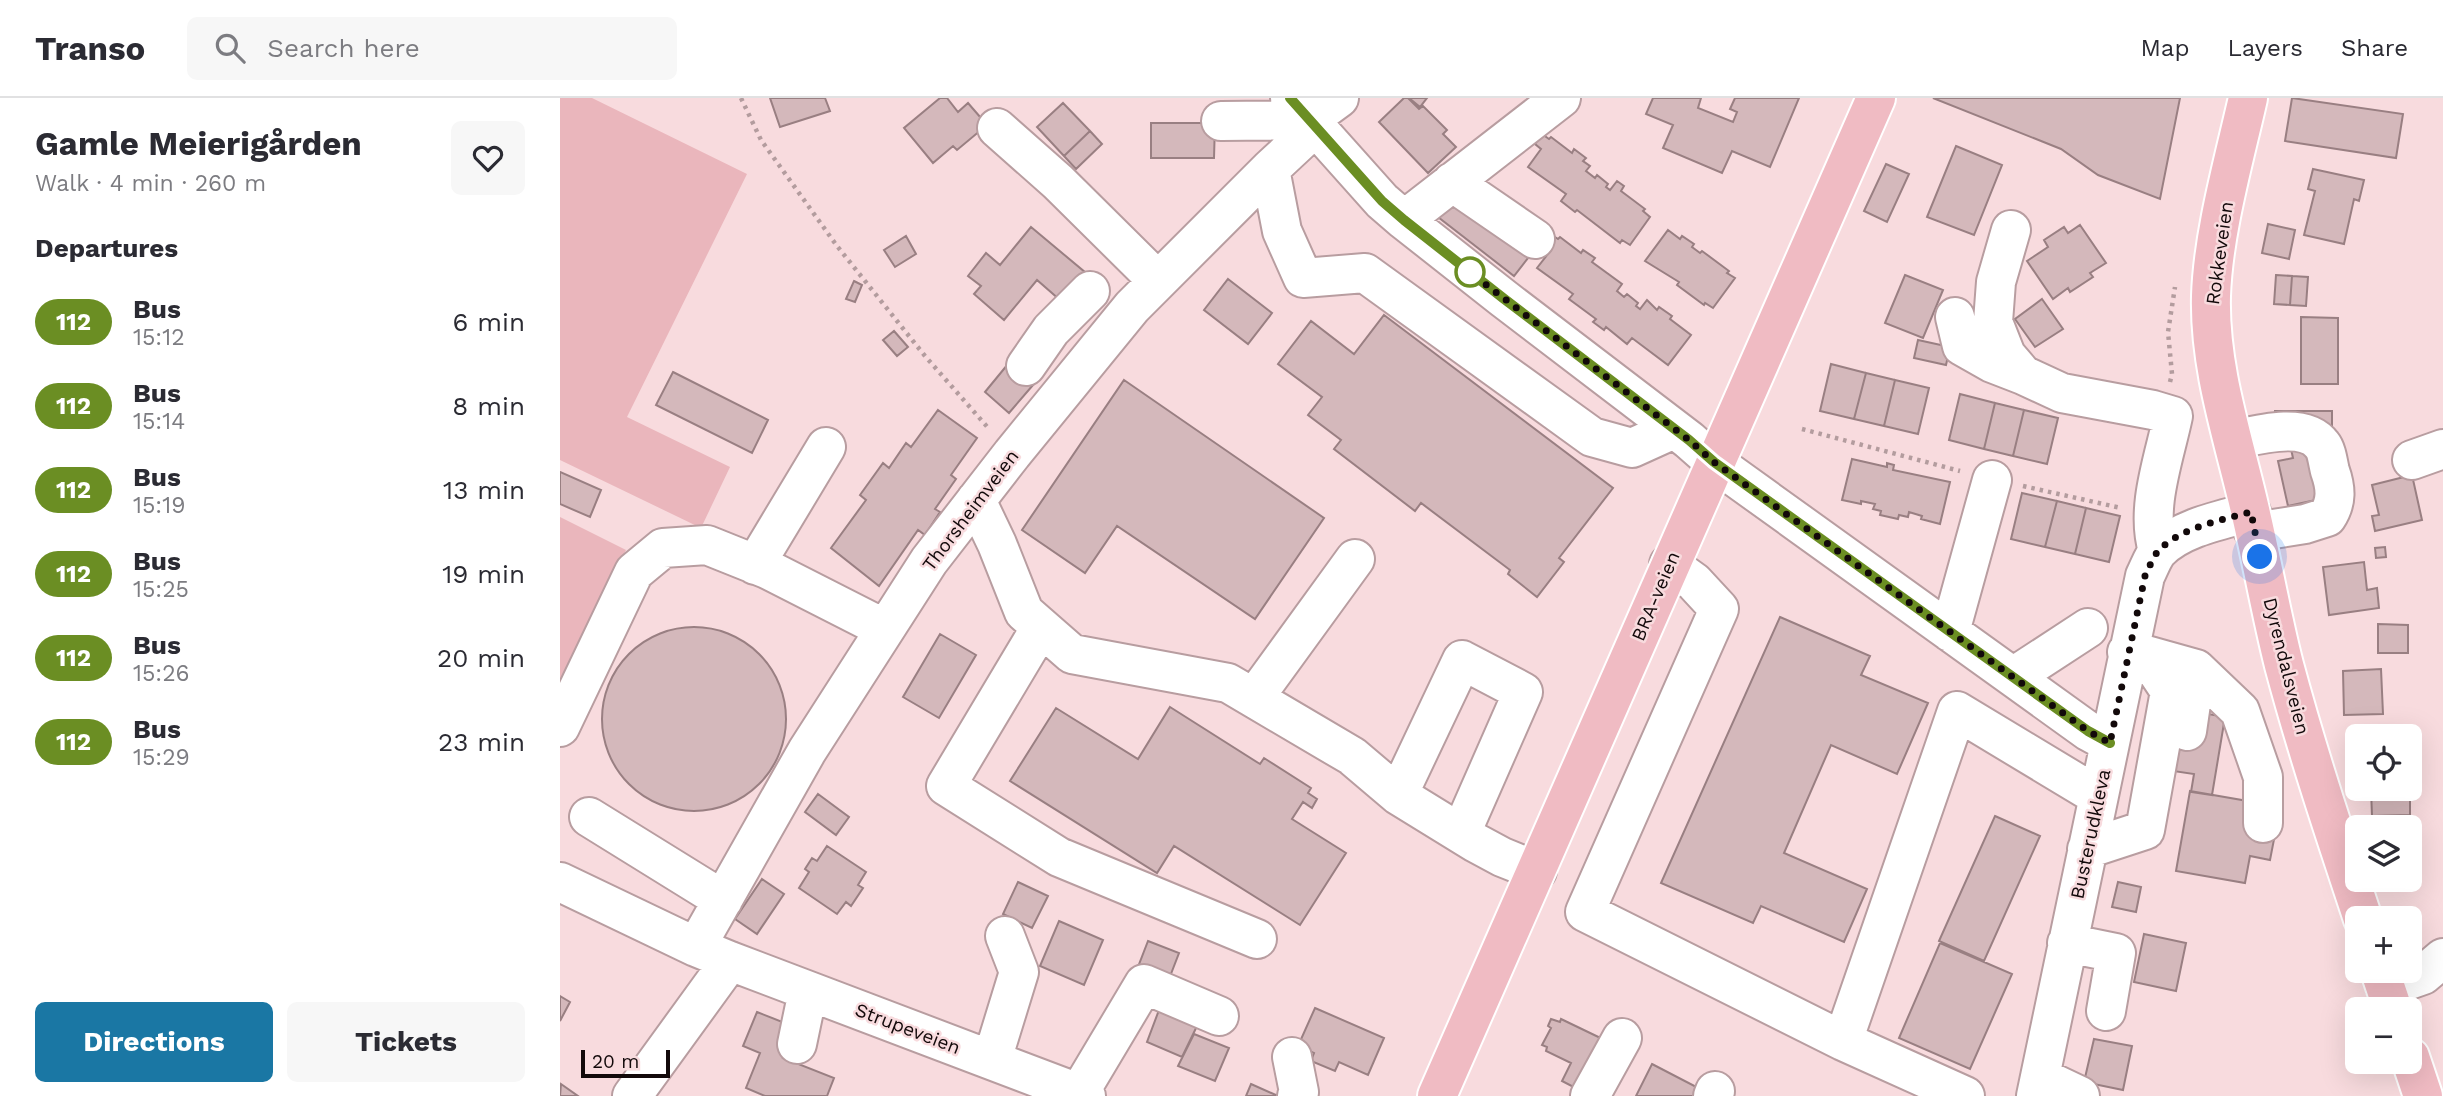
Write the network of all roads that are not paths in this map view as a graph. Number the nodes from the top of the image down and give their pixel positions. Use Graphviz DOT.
graph roads {
  1 [pos="1339,98"];
  2 [pos="1561,98"];
  3 [pos="1876,98"];
  4 [pos="2248,98"];
  5 [pos="1305,115"];
  6 [pos="1221,121"];
  7 [pos="997,128"];
  8 [pos="1270,169"];
  9 [pos="1452,182"];
  10 [pos="1404,220"];
  11 [pos="2011,230"];
  12 [pos="1535,239"];
  13 [pos="1158,281"];
  14 [pos="1090,291"];
  15 [pos="1955,317"];
  16 [pos="1040,321"];
  17 [pos="1089,359"];
  18 [pos="1026,366"];
  19 [pos="2023,375"];
  20 [pos="2229,425"];
  21 [pos="1674,429"];
  22 [pos="826,447"];
  23 [pos="1714,462"];
  24 [pos="1992,480"];
  25 [pos="976,500"];
  26 [pos="2253,522"];
  27 [pos="2158,551"];
  28 [pos="1355,559"];
  29 [pos="1669,564"];
  30 [pos="755,565"];
  31 [pos="1041,627"];
  32 [pos="2088,628"];
  33 [pos="885,629"];
  34 [pos="1950,632"];
  35 [pos="2136,654"];
  36 [pos="2196,669"];
  37 [pos="2013,677"];
  38 [pos="1254,698"];
  39 [pos="560,727"];
  40 [pos="2110,743"];
  41 [pos="1398,795"];
  42 [pos="2098,796"];
  43 [pos="589,817"];
  44 [pos="2263,823"];
  45 [pos="2145,830"];
  46 [pos="1461,833"];
  47 [pos="2087,849"];
  48 [pos="1537,871"];
  49 [pos="560,882"];
  50 [pos="723,900"];
  51 [pos="2359,906"];
  52 [pos="1005,936"];
  53 [pos="1257,939"];
  54 [pos="2067,943"];
  55 [pos="713,954"];
  56 [pos="2443,958"];
  57 [pos="2386,990"];
  58 [pos="808,991"];
  59 [pos="2106,1011"];
  60 [pos="1219,1016"];
  61 [pos="1622,1038"];
  62 [pos="1843,1041"];
  63 [pos="797,1044"];
  64 [pos="1292,1057"];
  65 [pos="992,1060"];
  66 [pos="2416,1074"];
  67 [pos="2038,1087"];
  68 [pos="637,1094"];
  69 [pos="1083,1095"];
  70 [pos="1297,1096"];
  71 [pos="1437,1096"];
  72 [pos="1590,1096"];
  73 [pos="1965,1096"];
  74 [pos="2080,1096"];
  75 [pos="2423,1096"];
  1 -- 5 [label="street, Thorsheimveien"];
  2 -- 9 [label="street"];
  3 -- 23 [label="main road, BRA-veien"];
  4 -- 20 [label="main road, Rokkeveien"];
  5 -- 6 [label="street"];
  5 -- 8 [label="street, Thorsheimveien"];
  5 -- 10 [label="street"];
  7 -- 13 [label="street"];
  8 -- 13 [label="street, Thorsheimveien"];
  8 -- 21 [label="street"];
  9 -- 10 [label="street"];
  9 -- 12 [label="street"];
  10 -- 21 [label="street"];
  11 -- 19 [label="street"];
  13 -- 17 [label="street, Thorsheimveien"];
  14 -- 16 [label="street"];
  15 -- 19 [label="street"];
  16 -- 17 [label="street"];
  16 -- 18 [label="street"];
  17 -- 25 [label="street, Thorsheimveien"];
  19 -- 27 [label="street"];
  20 -- 26 [label="main road, Dyrendalsveien"];
  20 -- 26 [label="street"];
  21 -- 23 [label="street"];
  22 -- 30 [label="street"];
  23 -- 29 [label="main road, BRA-veien"];
  23 -- 34 [label="street"];
  24 -- 34 [label="street"];
  25 -- 31 [label="street"];
  25 -- 33 [label="street, Thorsheimveien"];
  26 -- 27 [label="street"];
  26 -- 51 [label="main road, Dyrendalsveien"];
  27 -- 35 [label="street, Busterudkleva"];
  28 -- 38 [label="street"];
  29 -- 48 [label="main road, BRA-veien"];
  29 -- 62 [label="street"];
  30 -- 33 [label="street"];
  30 -- 39 [label="street"];
  31 -- 38 [label="street"];
  31 -- 53 [label="street"];
  32 -- 37 [label="street"];
  33 -- 50 [label="street, Thorsheimveien"];
  34 -- 37 [label="street"];
  35 -- 36 [label="street"];
  35 -- 40 [label="street, Busterudkleva"];
  35 -- 45 [label="street"];
  36 -- 44 [label="street"];
  36 -- 45 [label="street"];
  37 -- 40 [label="street"];
  38 -- 41 [label="street"];
  40 -- 42 [label="street, Busterudkleva"];
  41 -- 46 [label="street"];
  41 -- 46 [label="street"];
  42 -- 47 [label="street, Busterudkleva"];
  42 -- 62 [label="street"];
  43 -- 50 [label="street"];
  45 -- 47 [label="street"];
  46 -- 48 [label="street"];
  47 -- 54 [label="street, Busterudkleva"];
  48 -- 71 [label="main road, BRA-veien"];
  49 -- 55 [label="street, Strupeveien"];
  50 -- 55 [label="street, Thorsheimveien"];
  52 -- 65 [label="street"];
  54 -- 59 [label="street"];
  54 -- 67 [label="street, Busterudkleva"];
  55 -- 58 [label="street, Strupeveien"];
  55 -- 68 [label="street"];
  56 -- 57 [label="street"];
  58 -- 63 [label="street"];
  58 -- 65 [label="street, Strupeveien"];
  60 -- 69 [label="street"];
  61 -- 72 [label="street"];
  62 -- 73 [label="street"];
  64 -- 70 [label="street"];
  65 -- 69 [label="street, Strupeveien"];
  66 -- 75 [label="main road"];
  67 -- 74 [label="street"];
}
